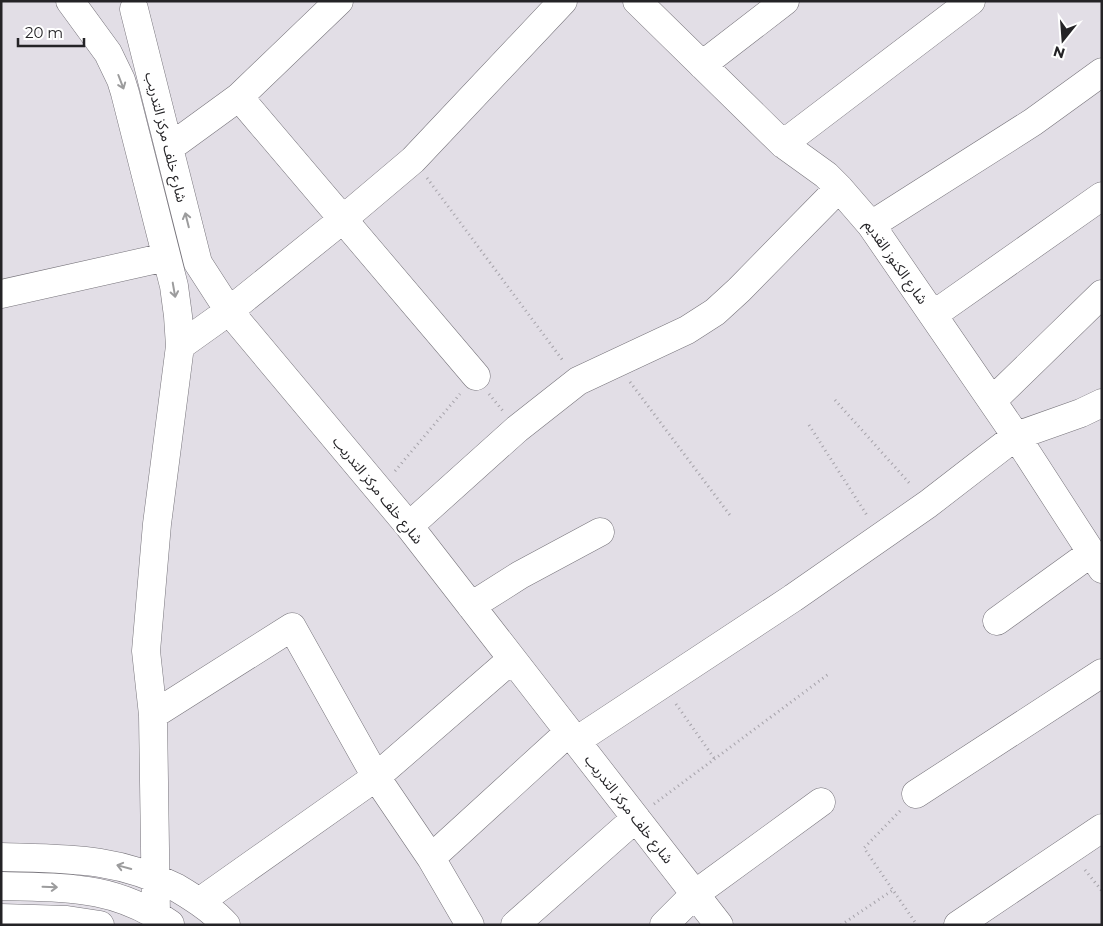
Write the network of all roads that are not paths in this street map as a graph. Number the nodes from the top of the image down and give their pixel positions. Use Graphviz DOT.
graph roads {
  1 [pos="70,1"];
  2 [pos="339,1"];
  3 [pos="564,1"];
  4 [pos="785,1"];
  5 [pos="971,1"];
  6 [pos="643,3"];
  7 [pos="138,5"];
  8 [pos="99,39"];
  9 [pos="702,65"];
  10 [pos="1102,72"];
  11 [pos="239,97"];
  12 [pos="783,144"];
  13 [pos="169,148"];
  14 [pos="839,188"];
  15 [pos="1102,196"];
  16 [pos="342,220"];
  17 [pos="870,225"];
  18 [pos="166,257"];
  19 [pos="1,294"];
  20 [pos="1102,294"];
  21 [pos="229,311"];
  22 [pos="933,315"];
  23 [pos="180,346"];
  24 [pos="476,376"];
  25 [pos="992,401"];
  26 [pos="1102,403"];
  27 [pos="1016,436"];
  28 [pos="409,526"];
  29 [pos="600,532"];
  30 [pos="1097,561"];
  31 [pos="471,606"];
  32 [pos="997,621"];
  33 [pos="512,659"];
  34 [pos="1102,674"];
  35 [pos="153,715"];
  36 [pos="572,737"];
  37 [pos="376,777"];
  38 [pos="916,794"];
  39 [pos="821,802"];
  40 [pos="636,818"];
  41 [pos="1102,828"];
  42 [pos="1,858"];
  43 [pos="431,858"];
  44 [pos="156,877"];
  45 [pos="1,886"];
  46 [pos="695,894"];
  47 [pos="199,902"];
  48 [pos="1,918"];
  49 [pos="164,920"];
  50 [pos="100,925"];
  51 [pos="226,925"];
  52 [pos="470,925"];
  53 [pos="515,925"];
  54 [pos="664,925"];
  55 [pos="719,925"];
  56 [pos="958,925"];
  1 -- 8 [label="street, شارع خلف مركز التدريب"];
  2 -- 11 [label="street"];
  3 -- 16 [label="street"];
  4 -- 9 [label="street"];
  5 -- 12 [label="street"];
  6 -- 9 [label="street, شارع الكنوز القديم"];
  7 -- 8 [label="street"];
  7 -- 13 [label="street, شارع خلف مركز التدريب"];
  8 -- 18 [label="street, شارع خلف مركز التدريب, one-way"];
  9 -- 12 [label="street, شارع الكنوز القديم"];
  10 -- 17 [label="street"];
  11 -- 13 [label="street"];
  11 -- 16 [label="street"];
  12 -- 14 [label="street, شارع الكنوز القديم"];
  21 -- 13 [label="street, شارع خلف مركز التدريب, one-way"];
  14 -- 17 [label="street, شارع الكنوز القديم"];
  14 -- 28 [label="street"];
  15 -- 22 [label="street"];
  16 -- 21 [label="street"];
  16 -- 24 [label="street"];
  17 -- 22 [label="street, شارع الكنوز القديم"];
  18 -- 19 [label="street"];
  18 -- 23 [label="street, شارع خلف مركز التدريب, one-way"];
  20 -- 25 [label="street"];
  21 -- 23 [label="street"];
  21 -- 28 [label="street, شارع خلف مركز التدريب"];
  22 -- 25 [label="street, شارع الكنوز القديم"];
  23 -- 35 [label="street, شارع خلف مركز التدريب"];
  25 -- 27 [label="street, شارع الكنوز القديم"];
  26 -- 27 [label="street"];
  27 -- 30 [label="street, شارع الكنوز القديم"];
  27 -- 36 [label="street"];
  28 -- 31 [label="street, شارع خلف مركز التدريب"];
  29 -- 31 [label="street"];
  30 -- 32 [label="street"];
  31 -- 33 [label="street, شارع خلف مركز التدريب"];
  33 -- 36 [label="street, شارع خلف مركز التدريب"];
  33 -- 37 [label="street"];
  34 -- 38 [label="street"];
  35 -- 37 [label="street"];
  35 -- 44 [label="street, شارع خلف مركز التدريب"];
  36 -- 40 [label="street, شارع خلف مركز التدريب"];
  36 -- 43 [label="street"];
  37 -- 43 [label="street"];
  37 -- 47 [label="street"];
  39 -- 46 [label="street"];
  40 -- 46 [label="street, شارع خلف مركز التدريب"];
  40 -- 53 [label="street"];
  41 -- 56 [label="street"];
  44 -- 42 [label="street, one-way"];
  43 -- 52 [label="street"];
  44 -- 47 [label="street"];
  44 -- 49 [label="street, شارع خلف مركز التدريب"];
  45 -- 49 [label="street, one-way"];
  46 -- 54 [label="street"];
  46 -- 55 [label="street, شارع خلف مركز التدريب"];
  47 -- 51 [label="street"];
  48 -- 50 [label="street"];
}
